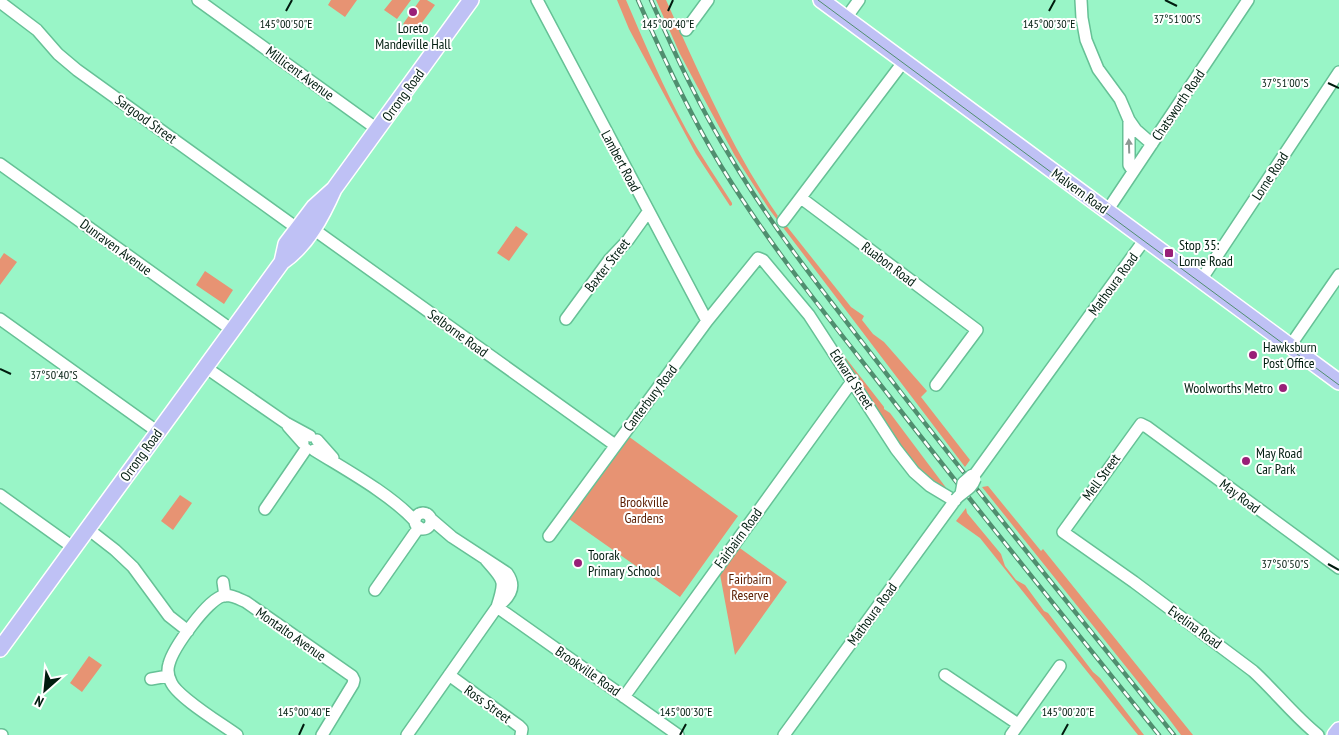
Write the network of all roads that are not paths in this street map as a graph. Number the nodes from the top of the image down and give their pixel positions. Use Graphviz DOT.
graph roads {
  1 [pos="198,0"];
  2 [pos="471,0"];
  3 [pos="537,0"];
  4 [pos="708,0"];
  5 [pos="822,0"];
  6 [pos="858,0"];
  7 [pos="1081,0"];
  8 [pos="1248,0"];
  9 [pos="0,2"];
  10 [pos="846,18"];
  11 [pos="686,30"];
  12 [pos="904,61"];
  13 [pos="1339,72"];
  14 [pos="1129,120"];
  15 [pos="377,129"];
  16 [pos="1152,144"];
  17 [pos="0,164"];
  18 [pos="1134,172"];
  19 [pos="801,198"];
  20 [pos="1107,211"];
  21 [pos="648,212"];
  22 [pos="783,221"];
  23 [pos="305,229"];
  24 [pos="1145,239"];
  25 [pos="752,262"];
  26 [pos="1339,275"];
  27 [pos="1201,280"];
  28 [pos="0,318"];
  29 [pos="566,319"];
  30 [pos="707,322"];
  31 [pos="232,330"];
  32 [pos="1290,346"];
  33 [pos="205,367"];
  34 [pos="853,380"];
  35 [pos="1339,382"];
  36 [pos="936,385"];
  37 [pos="1141,424"];
  38 [pos="158,432"];
  39 [pos="310,443"];
  40 [pos="615,445"];
  41 [pos="0,495"];
  42 [pos="957,498"];
  43 [pos="265,510"];
  44 [pos="423,522"];
  45 [pos="88,529"];
  46 [pos="1063,532"];
  47 [pos="549,536"];
  48 [pos="74,548"];
  49 [pos="1339,568"];
  50 [pos="222,582"];
  51 [pos="375,590"];
  52 [pos="225,596"];
  53 [pos="497,607"];
  54 [pos="188,631"];
  55 [pos="0,649"];
  56 [pos="1060,666"];
  57 [pos="449,675"];
  58 [pos="945,675"];
  59 [pos="168,676"];
  60 [pos="367,678"];
  61 [pos="151,679"];
  62 [pos="354,680"];
  63 [pos="624,696"];
  64 [pos="1018,724"];
  65 [pos="1339,730"];
  66 [pos="328,733"];
  67 [pos="237,735"];
  68 [pos="407,735"];
  69 [pos="521,735"];
  70 [pos="678,735"];
  71 [pos="784,735"];
  72 [pos="1011,735"];
  73 [pos="1318,735"];
  74 [pos="1335,735"];
  1 -- 15 [label="street, Millicent Avenue"];
  2 -- 15 [label="main road, Orrong Road"];
  3 -- 21 [label="street, Lambert Road"];
  4 -- 11 [label="street"];
  5 -- 10 [label="main road, Malvern Road"];
  6 -- 10 [label="street"];
  7 -- 14 [label="street"];
  8 -- 16 [label="street, Chatsworth Road"];
  9 -- 23 [label="street, Sargood Street"];
  10 -- 12 [label="main road, Malvern Road"];
  12 -- 19 [label="street"];
  12 -- 20 [label="main road, Malvern Road"];
  13 -- 27 [label="street, Lorne Road"];
  14 -- 16 [label="street"];
  18 -- 14 [label="street, one-way"];
  15 -- 23 [label="main road, Orrong Road"];
  16 -- 18 [label="street, Chatsworth Road"];
  17 -- 31 [label="street, Dunraven Avenue"];
  18 -- 20 [label="street, Chatsworth Road"];
  19 -- 22 [label="street"];
  19 -- 36 [label="street, Ruabon Road"];
  20 -- 24 [label="main road, Malvern Road"];
  21 -- 29 [label="street, Baxter Street"];
  21 -- 30 [label="street, Lambert Road"];
  23 -- 31 [label="main road, Orrong Road"];
  23 -- 40 [label="street, Selborne Road"];
  24 -- 27 [label="main road, Malvern Road"];
  24 -- 42 [label="street, Mathoura Road, bridge"];
  25 -- 30 [label="street, Canterbury Road"];
  25 -- 34 [label="street, Edward Street"];
  26 -- 32 [label="street"];
  27 -- 32 [label="main road, Malvern Road"];
  28 -- 38 [label="street"];
  30 -- 40 [label="street, Canterbury Road"];
  31 -- 33 [label="main road, Orrong Road"];
  32 -- 35 [label="main road, Malvern Road"];
  33 -- 38 [label="main road, Orrong Road"];
  33 -- 39 [label="street"];
  34 -- 42 [label="street, Edward Street"];
  34 -- 63 [label="street, Fairbairn Road"];
  37 -- 46 [label="street, Mell Street"];
  37 -- 49 [label="street, May Road"];
  38 -- 45 [label="main road, Orrong Road"];
  39 -- 43 [label="street"];
  39 -- 44 [label="street"];
  40 -- 47 [label="street, Canterbury Road"];
  41 -- 48 [label="street"];
  42 -- 71 [label="street, Mathoura Road"];
  44 -- 51 [label="street"];
  44 -- 53 [label="street"];
  45 -- 48 [label="main road, Orrong Road"];
  45 -- 54 [label="street"];
  46 -- 73 [label="street, Evelina Road"];
  48 -- 55 [label="main road, Orrong Road"];
  50 -- 52 [label="street"];
  52 -- 54 [label="street"];
  52 -- 62 [label="street, Montalto Avenue"];
  53 -- 57 [label="street"];
  53 -- 63 [label="street, Brookville Road"];
  54 -- 59 [label="street"];
  56 -- 64 [label="street"];
  57 -- 68 [label="street"];
  57 -- 69 [label="street, Ross Street"];
  58 -- 64 [label="street"];
  59 -- 61 [label="street"];
  59 -- 67 [label="street"];
  60 -- 62 [label="street"];
  62 -- 66 [label="street"];
  63 -- 70 [label="street, Brookville Road"];
  64 -- 72 [label="street"];
  65 -- 74 [label="main road"];
}
